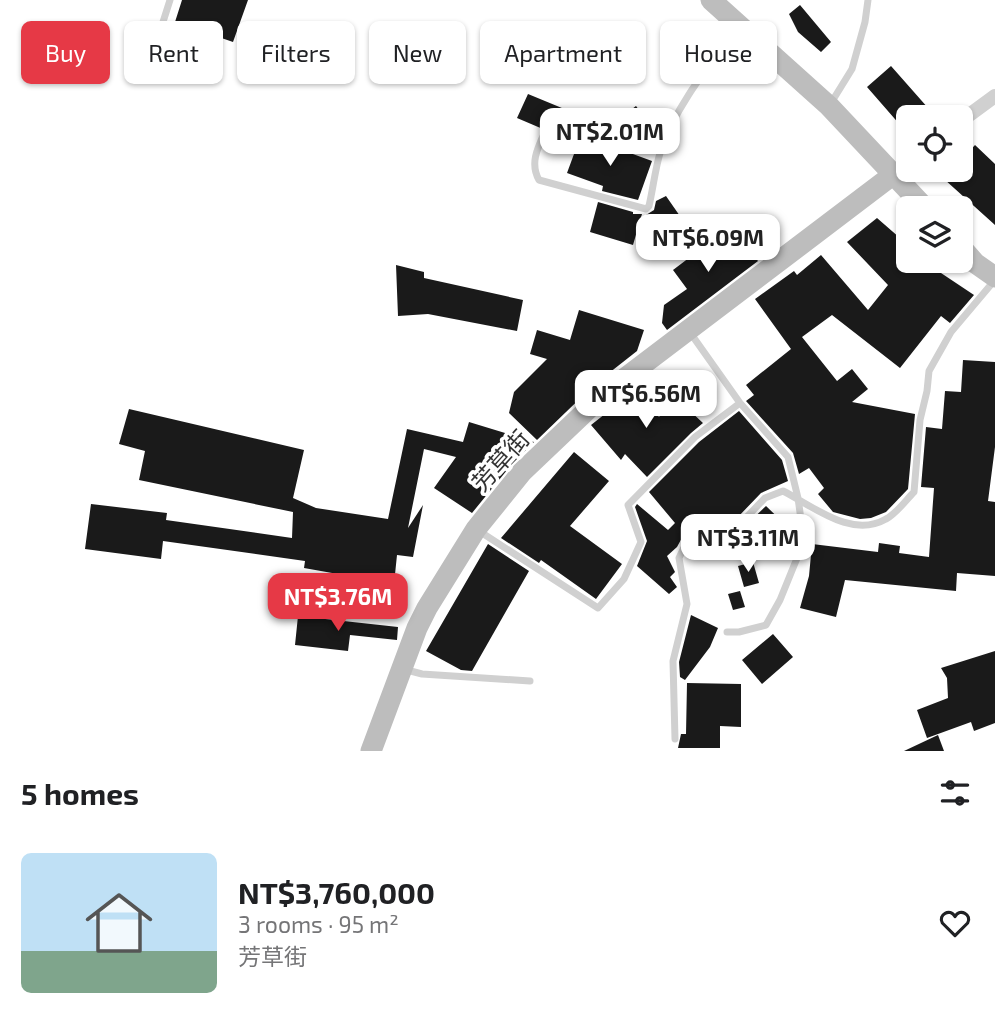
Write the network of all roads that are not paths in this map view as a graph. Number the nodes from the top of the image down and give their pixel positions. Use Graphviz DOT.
graph roads {
  1 [pos="170,0"];
  2 [pos="711,0"];
  3 [pos="868,0"];
  4 [pos="163,21"];
  5 [pos="735,21"];
  6 [pos="777,59"];
  7 [pos="697,84"];
  8 [pos="995,96"];
  9 [pos="829,106"];
  10 [pos="973,112"];
  11 [pos="544,134"];
  12 [pos="896,165"];
  13 [pos="896,173"];
  14 [pos="973,261"];
  15 [pos="995,278"];
  16 [pos="688,331"];
  17 [pos="740,403"];
  18 [pos="798,498"];
  19 [pos="476,529"];
  20 [pos="727,632"];
  21 [pos="402,669"];
  22 [pos="530,681"];
  23 [pos="675,739"];
  24 [pos="371,751"];
  1 -- 4 [label="lane"];
  2 -- 5 [label="street"];
  3 -- 9 [label="lane"];
  6 -- 9 [label="street"];
  7 -- 11 [label="lane"];
  8 -- 10 [label="street"];
  9 -- 12 [label="street"];
  13 -- 16 [label="street, 芳草街"];
  14 -- 15 [label="street"];
  15 -- 18 [label="lane"];
  16 -- 17 [label="lane"];
  16 -- 19 [label="street, 芳草街"];
  17 -- 18 [label="lane"];
  17 -- 19 [label="lane"];
  18 -- 20 [label="lane"];
  18 -- 23 [label="lane"];
  19 -- 21 [label="street, 芳草街"];
  21 -- 22 [label="lane"];
  21 -- 24 [label="street, 芳草街"];
}
